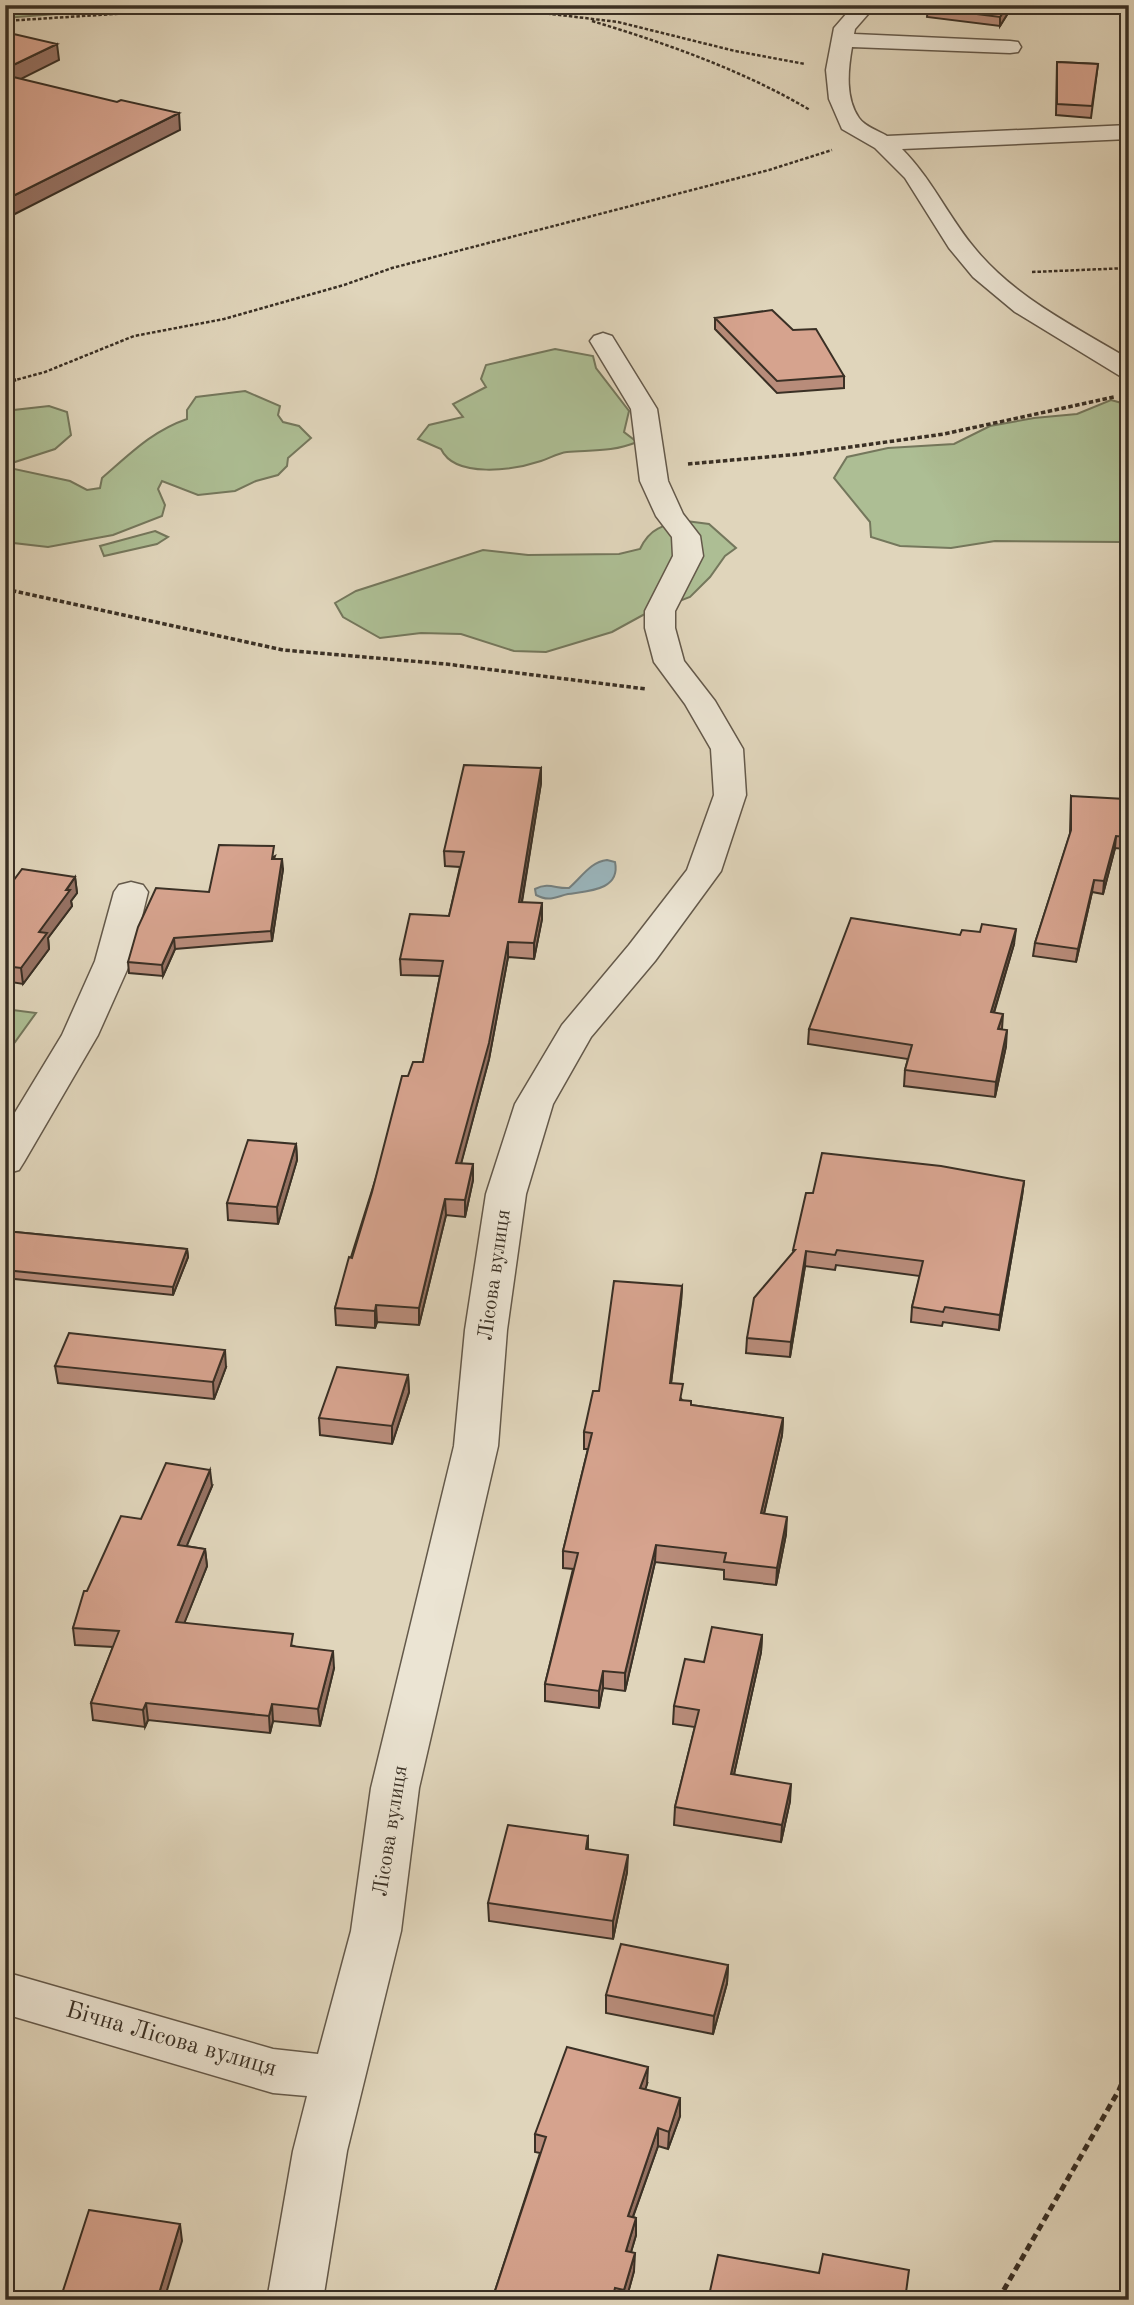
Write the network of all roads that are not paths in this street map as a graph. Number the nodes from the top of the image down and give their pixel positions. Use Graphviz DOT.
graph roads {
  1 [pos="866,5"];
  2 [pos="841,40"];
  3 [pos="1010,47"];
  4 [pos="1129,132"];
  5 [pos="883,143"];
  6 [pos="603,341"];
  7 [pos="1129,370"];
  8 [pos="131,892"];
  9 [pos="5,1162"];
  10 [pos="5,1993"];
  11 [pos="338,2078"];
  12 [pos="295,2300"];
  1 -- 2 [label="street"];
  2 -- 3 [label="street"];
  2 -- 5 [label="street"];
  4 -- 5 [label="street"];
  5 -- 7 [label="street"];
  6 -- 11 [label="street, Лісова вулиця"];
  8 -- 9 [label="street"];
  10 -- 11 [label="street, Бічна Лісова вулиця"];
  11 -- 12 [label="street, Лісова вулиця"];
}
